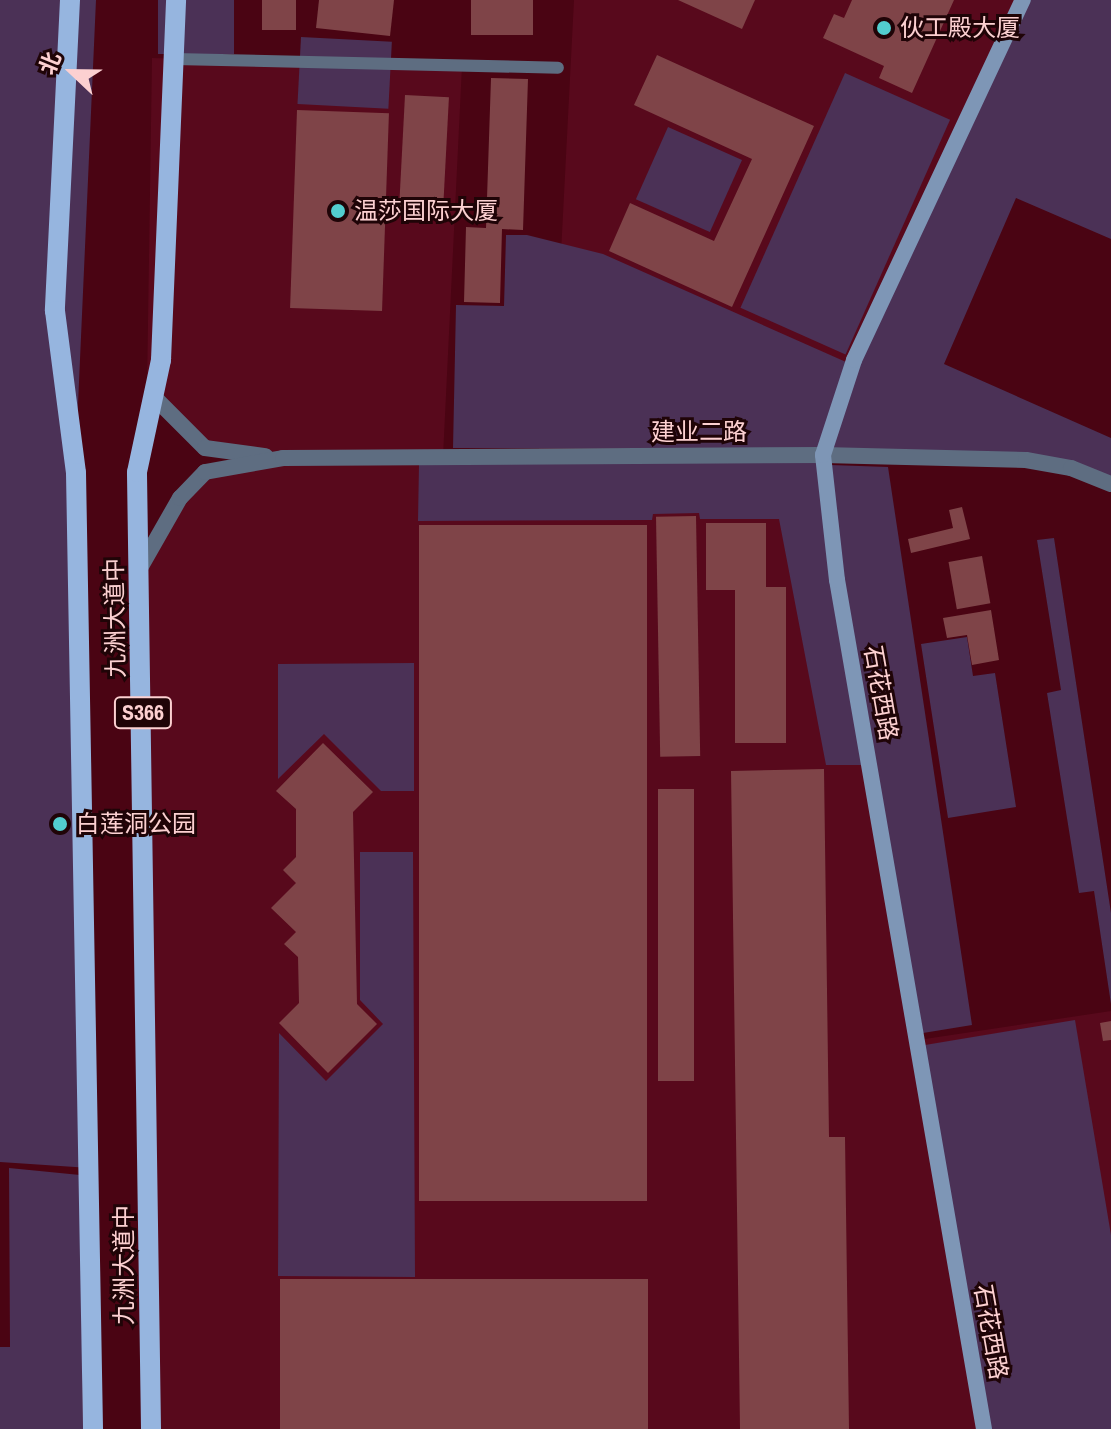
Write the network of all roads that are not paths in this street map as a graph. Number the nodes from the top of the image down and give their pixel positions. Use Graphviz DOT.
graph roads {
  1 [pos="70,0"];
  2 [pos="176,0"];
  3 [pos="1023,0"];
  4 [pos="174,59"];
  5 [pos="558,68"];
  6 [pos="152,395"];
  7 [pos="823,455"];
  8 [pos="283,458"];
  9 [pos="1111,484"];
  10 [pos="140,568"];
  11 [pos="93,1429"];
  12 [pos="151,1429"];
  13 [pos="984,1429"];
  1 -- 11 [label="main road, 九洲大道中 / S366"];
  2 -- 4 [label="main road, 九洲大道中 / S366"];
  3 -- 7 [label="main road, 石花西路"];
  4 -- 5 [label="lane"];
  4 -- 6 [label="main road, 九洲大道中 / S366"];
  6 -- 8 [label="street, 建业二路"];
  6 -- 10 [label="main road, 九洲大道中 / S366"];
  7 -- 8 [label="street, 建业二路"];
  7 -- 9 [label="street, 建业二路"];
  7 -- 13 [label="main road, 石花西路"];
  8 -- 10 [label="street, 建业二路"];
  10 -- 12 [label="main road, 九洲大道中 / S366"];
}
